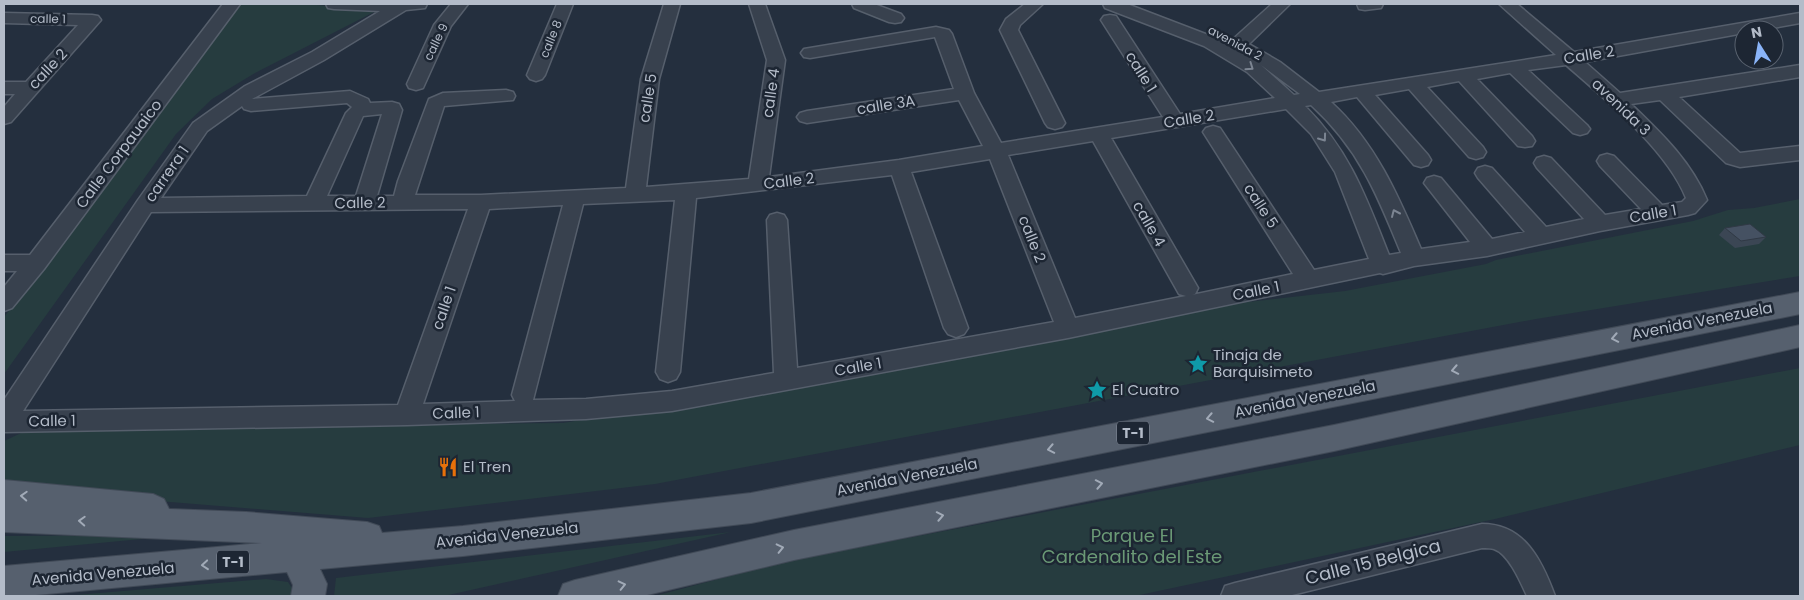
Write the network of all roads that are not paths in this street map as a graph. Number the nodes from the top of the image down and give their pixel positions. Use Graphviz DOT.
graph roads {
  1 [pos="232,4"];
  2 [pos="334,4"];
  3 [pos="407,4"];
  4 [pos="460,4"];
  5 [pos="565,4"];
  6 [pos="672,4"];
  7 [pos="757,4"];
  8 [pos="860,4"];
  9 [pos="1035,4"];
  10 [pos="1147,4"];
  11 [pos="1282,4"];
  12 [pos="1507,4"];
  13 [pos="1110,12"];
  14 [pos="4,18"];
  15 [pos="895,18"];
  16 [pos="1800,18"];
  17 [pos="92,20"];
  18 [pos="1238,44"];
  19 [pos="810,53"];
  20 [pos="1569,58"];
  21 [pos="1514,67"];
  22 [pos="1800,71"];
  23 [pos="536,75"];
  24 [pos="1463,75"];
  25 [pos="1413,83"];
  26 [pos="416,84"];
  27 [pos="4,88"];
  28 [pos="31,88"];
  29 [pos="1361,90"];
  30 [pos="965,93"];
  31 [pos="1664,94"];
  32 [pos="506,96"];
  33 [pos="1315,98"];
  34 [pos="1615,100"];
  35 [pos="1290,102"];
  36 [pos="251,105"];
  37 [pos="361,109"];
  38 [pos="807,117"];
  39 [pos="4,118"];
  40 [pos="1175,122"];
  41 [pos="1055,123"];
  42 [pos="1580,129"];
  43 [pos="1213,132"];
  44 [pos="1099,133"];
  45 [pos="1525,141"];
  46 [pos="995,150"];
  47 [pos="1476,152"];
  48 [pos="1800,153"];
  49 [pos="1421,160"];
  50 [pos="1607,161"];
  51 [pos="1544,164"];
  52 [pos="899,167"];
  53 [pos="1485,173"];
  54 [pos="1434,183"];
  55 [pos="758,186"];
  56 [pos="686,192"];
  57 [pos="635,195"];
  58 [pos="575,197"];
  59 [pos="1697,200"];
  60 [pos="403,202"];
  61 [pos="481,202"];
  62 [pos="364,203"];
  63 [pos="314,204"];
  64 [pos="145,205"];
  65 [pos="1657,213"];
  66 [pos="776,220"];
  67 [pos="1600,223"];
  68 [pos="1542,236"];
  69 [pos="1487,248"];
  70 [pos="1414,258"];
  71 [pos="4,263"];
  72 [pos="36,263"];
  73 [pos="1383,266"];
  74 [pos="1309,281"];
  75 [pos="1187,288"];
  76 [pos="4,302"];
  77 [pos="1800,303"];
  78 [pos="956,328"];
  79 [pos="1068,329"];
  80 [pos="1800,336"];
  81 [pos="668,372"];
  82 [pos="786,381"];
  83 [pos="524,395"];
  84 [pos="407,415"];
  85 [pos="4,421"];
  86 [pos="4,494"];
  87 [pos="4,517"];
  88 [pos="246,527"];
  89 [pos="290,543"];
  90 [pos="4,582"];
  91 [pos="308,596"];
  92 [pos="575,596"];
  93 [pos="1235,596"];
  94 [pos="1541,596"];
  1 -- 72 [label="street, Calle Corpauaico"];
  2 -- 3 [label="street"];
  3 -- 64 [label="street, carrera 1"];
  4 -- 26 [label="street, calle 9"];
  5 -- 23 [label="street, calle 8"];
  6 -- 57 [label="street, calle 5"];
  7 -- 55 [label="street, calle 4"];
  8 -- 15 [label="street"];
  9 -- 41 [label="street"];
  10 -- 18 [label="street, avenida 2"];
  11 -- 18 [label="street"];
  12 -- 20 [label="street, avenida 3"];
  13 -- 35 [label="street, one-way"];
  13 -- 40 [label="street, calle 1"];
  14 -- 17 [label="street, calle 1"];
  16 -- 20 [label="street, Calle 2"];
  17 -- 28 [label="street, calle 2"];
  18 -- 33 [label="street, avenida 2"];
  19 -- 30 [label="street, calle 2"];
  20 -- 21 [label="street, Calle 2"];
  20 -- 34 [label="street, avenida 3"];
  21 -- 24 [label="street, Calle 2"];
  21 -- 42 [label="street"];
  22 -- 31 [label="street"];
  24 -- 25 [label="street, Calle 2"];
  24 -- 45 [label="street"];
  25 -- 29 [label="street, Calle 2"];
  25 -- 47 [label="street"];
  27 -- 28 [label="street"];
  28 -- 39 [label="street, calle 2"];
  29 -- 33 [label="street, Calle 2"];
  29 -- 49 [label="street"];
  30 -- 38 [label="street, calle 3A"];
  30 -- 46 [label="street, calle 2"];
  31 -- 34 [label="street"];
  31 -- 48 [label="street"];
  32 -- 60 [label="street"];
  33 -- 35 [label="street, Calle 2"];
  70 -- 33 [label="street, avenida 2, one-way"];
  34 -- 59 [label="street, avenida 3"];
  35 -- 40 [label="street, Calle 2"];
  35 -- 73 [label="street, one-way"];
  36 -- 37 [label="street"];
  37 -- 62 [label="street"];
  37 -- 63 [label="street"];
  40 -- 44 [label="street, Calle 2"];
  43 -- 74 [label="street, calle 5"];
  44 -- 46 [label="street, Calle 2"];
  44 -- 75 [label="street, calle 4"];
  46 -- 52 [label="street, Calle 2"];
  46 -- 79 [label="street, calle 2"];
  50 -- 65 [label="street"];
  51 -- 67 [label="street"];
  52 -- 55 [label="street, Calle 2"];
  52 -- 78 [label="street"];
  53 -- 68 [label="street"];
  54 -- 69 [label="street"];
  55 -- 56 [label="street, Calle 2"];
  56 -- 57 [label="street, Calle 2"];
  56 -- 81 [label="street"];
  57 -- 58 [label="street, Calle 2"];
  58 -- 61 [label="street, Calle 2"];
  58 -- 83 [label="street"];
  59 -- 65 [label="street, Calle 1"];
  60 -- 61 [label="street, Calle 2"];
  60 -- 62 [label="street, Calle 2"];
  61 -- 84 [label="street, calle 1"];
  62 -- 63 [label="street, Calle 2"];
  63 -- 64 [label="street, Calle 2"];
  64 -- 85 [label="street, carrera 1"];
  65 -- 67 [label="street, Calle 1"];
  66 -- 82 [label="street"];
  67 -- 68 [label="street, Calle 1"];
  68 -- 69 [label="street, Calle 1"];
  69 -- 70 [label="street, Calle 1"];
  70 -- 73 [label="street, Calle 1"];
  71 -- 72 [label="street"];
  72 -- 76 [label="street, Calle Corpauaico"];
  73 -- 74 [label="street, Calle 1"];
  74 -- 79 [label="street, Calle 1"];
  77 -- 89 [label="main road, Avenida Venezuela / T-1, one-way"];
  79 -- 82 [label="street, Calle 1"];
  92 -- 80 [label="main road, one-way"];
  82 -- 84 [label="street, Calle 1"];
  84 -- 85 [label="street, Calle 1"];
  88 -- 86 [label="main road, one-way"];
  88 -- 87 [label="main road, one-way"];
  88 -- 89 [label="main road"];
  89 -- 90 [label="main road, Avenida Venezuela / T-1, one-way"];
  89 -- 91 [label="main road"];
  93 -- 94 [label="street, Calle 15 Belgica"];
}
